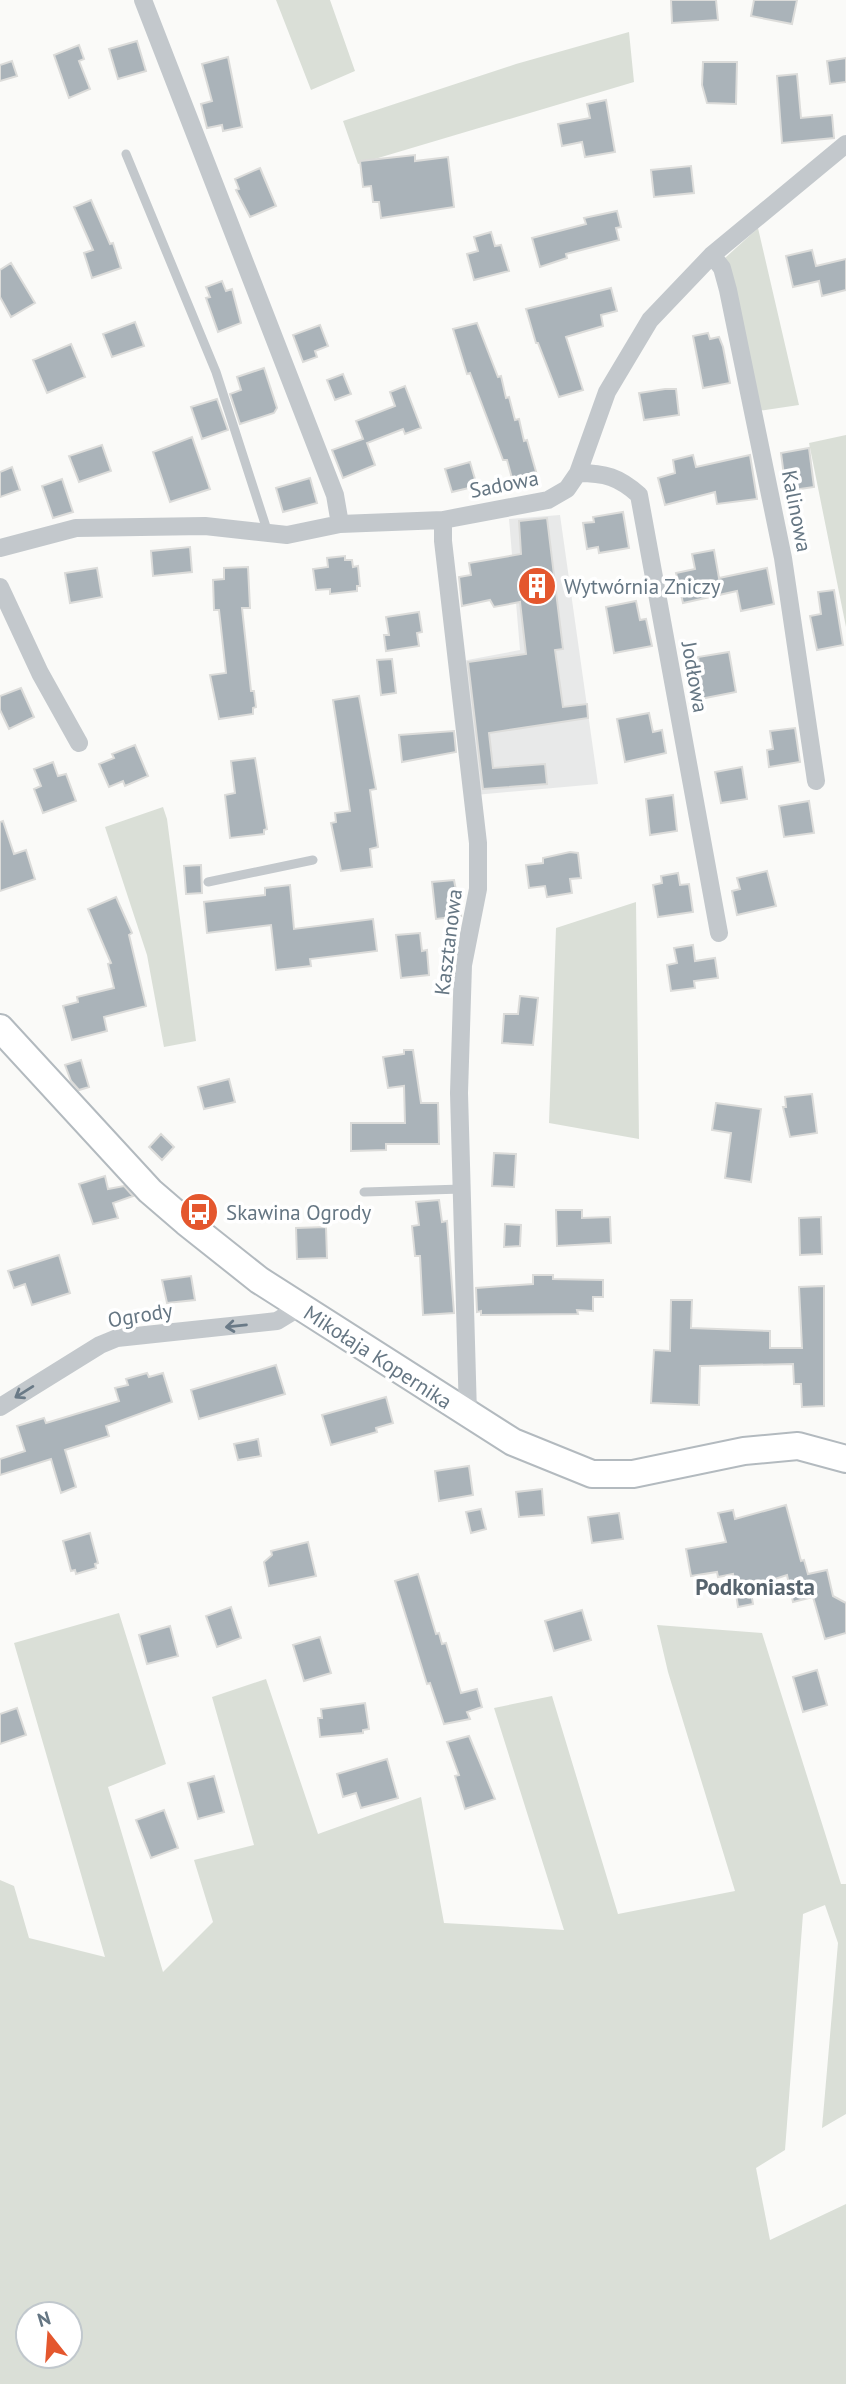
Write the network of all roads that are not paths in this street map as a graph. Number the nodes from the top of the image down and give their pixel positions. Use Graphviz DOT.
graph roads {
  1 [pos="143,0"];
  2 [pos="846,144"];
  3 [pos="127,154"];
  4 [pos="712,255"];
  5 [pos="578,473"];
  6 [pos="443,520"];
  7 [pos="340,524"];
  8 [pos="268,533"];
  9 [pos="0,548"];
  10 [pos="0,587"];
  11 [pos="79,743"];
  12 [pos="816,781"];
  13 [pos="313,860"];
  14 [pos="208,882"];
  15 [pos="719,933"];
  16 [pos="0,1028"];
  17 [pos="462,1189"];
  18 [pos="364,1192"];
  19 [pos="300,1307"];
  20 [pos="0,1407"];
  21 [pos="468,1414"];
  22 [pos="846,1459"];
  1 -- 7 [label="street"];
  2 -- 4 [label="street, Sadowa"];
  3 -- 8 [label="lane"];
  4 -- 5 [label="street, Sadowa"];
  4 -- 12 [label="street, Kalinowa"];
  5 -- 6 [label="street, Sadowa"];
  5 -- 15 [label="street, Jodłowa"];
  6 -- 7 [label="street, Sadowa"];
  6 -- 17 [label="street, Kasztanowa"];
  7 -- 8 [label="street, Sadowa"];
  8 -- 9 [label="street, Sadowa"];
  10 -- 11 [label="street"];
  13 -- 14 [label="lane"];
  16 -- 19 [label="street, Mikołaja Kopernika"];
  17 -- 18 [label="lane"];
  17 -- 21 [label="street, Kasztanowa"];
  19 -- 20 [label="street, Ogrody, one-way"];
  19 -- 21 [label="street, Mikołaja Kopernika"];
  21 -- 22 [label="street, Mikołaja Kopernika"];
}
